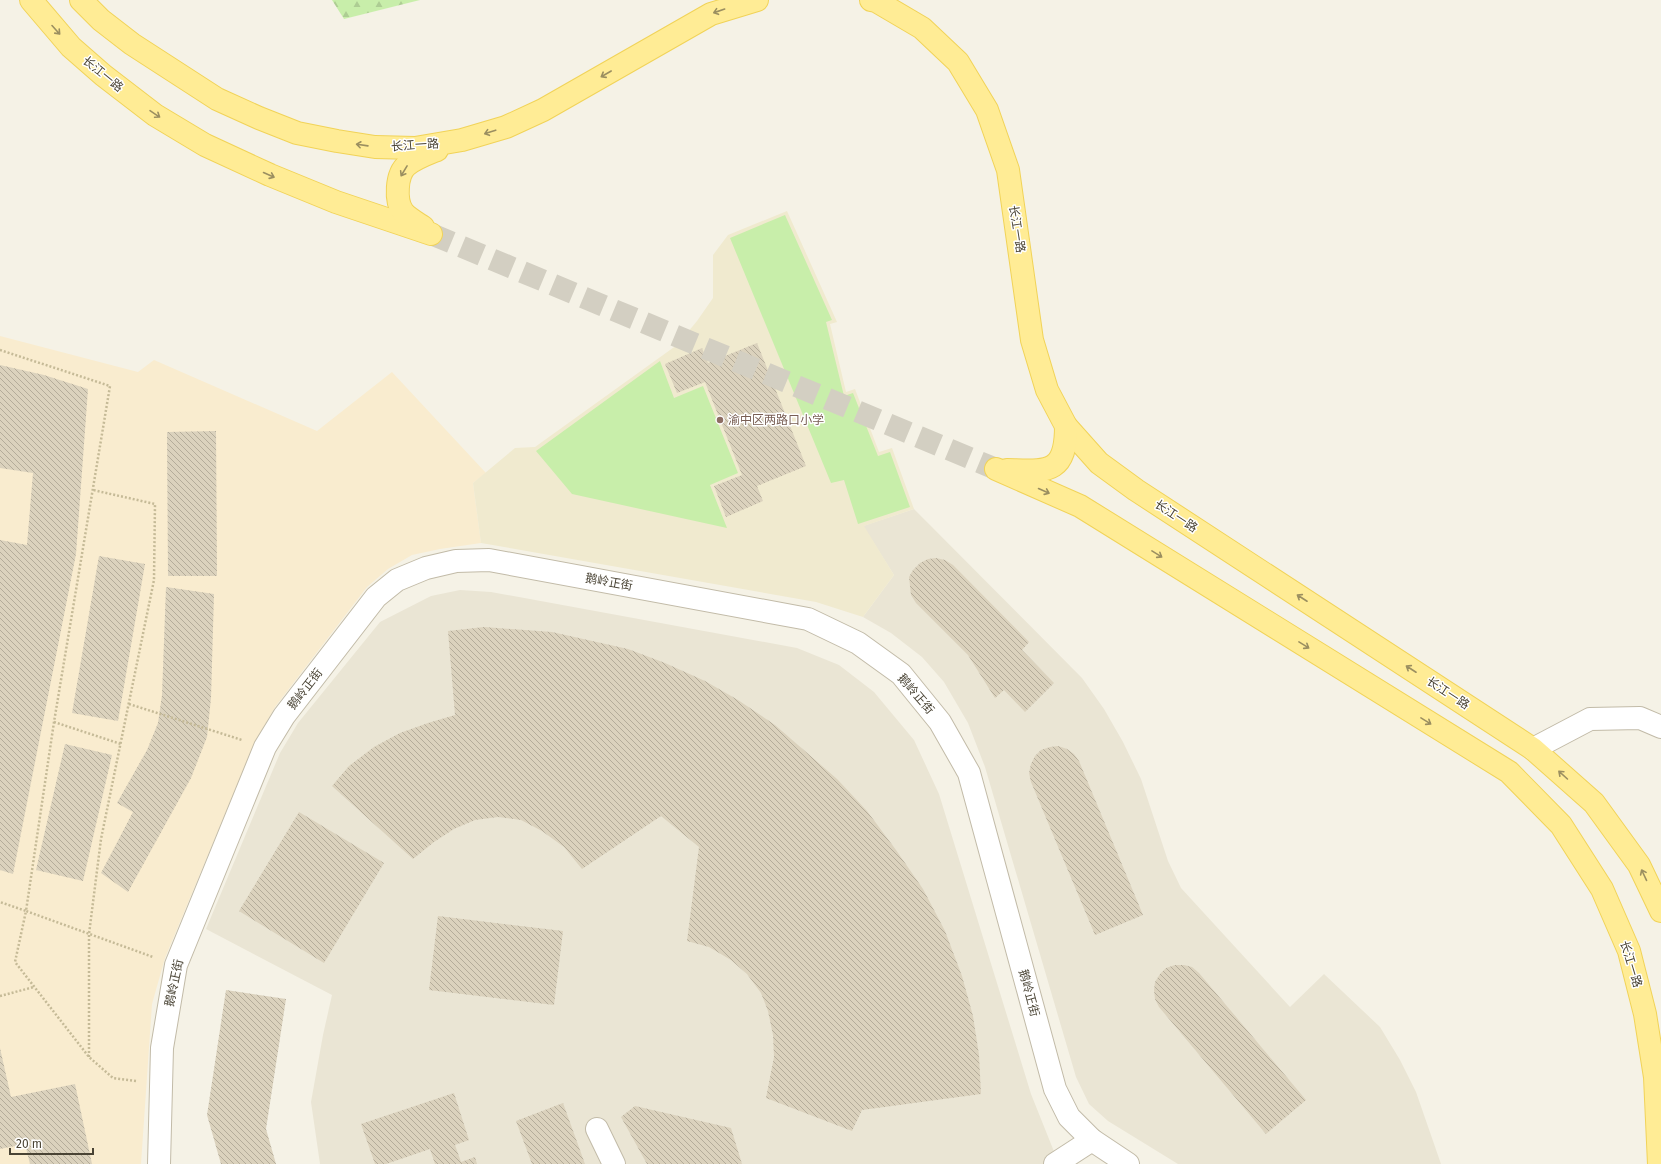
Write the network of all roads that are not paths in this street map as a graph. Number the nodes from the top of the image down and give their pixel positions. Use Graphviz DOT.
graph roads {
  1 [pos="31,0"];
  2 [pos="81,0"];
  3 [pos="757,0"];
  4 [pos="871,0"];
  5 [pos="462,140"];
  6 [pos="1066,426"];
  7 [pos="1661,726"];
  8 [pos="1533,749"];
  9 [pos="1661,911"];
  10 [pos="597,1129"];
  11 [pos="1092,1140"];
  12 [pos="159,1164"];
  13 [pos="614,1164"];
  14 [pos="1055,1164"];
  15 [pos="1128,1164"];
  16 [pos="1659,1164"];
  1 -- 5 [label="main road, 长江一路"];
  5 -- 2 [label="main road, 长江一路, one-way"];
  3 -- 5 [label="main road, 长江一路, one-way"];
  4 -- 6 [label="main road, 长江一路"];
  8 -- 6 [label="main road, 长江一路, one-way"];
  6 -- 16 [label="main road, 长江一路, one-way"];
  7 -- 8 [label="street"];
  9 -- 8 [label="main road, 长江一路, one-way"];
  10 -- 13 [label="street"];
  11 -- 12 [label="street, 鹅岭正街"];
  11 -- 14 [label="street"];
  11 -- 15 [label="street, 鹅岭正街"];
}
